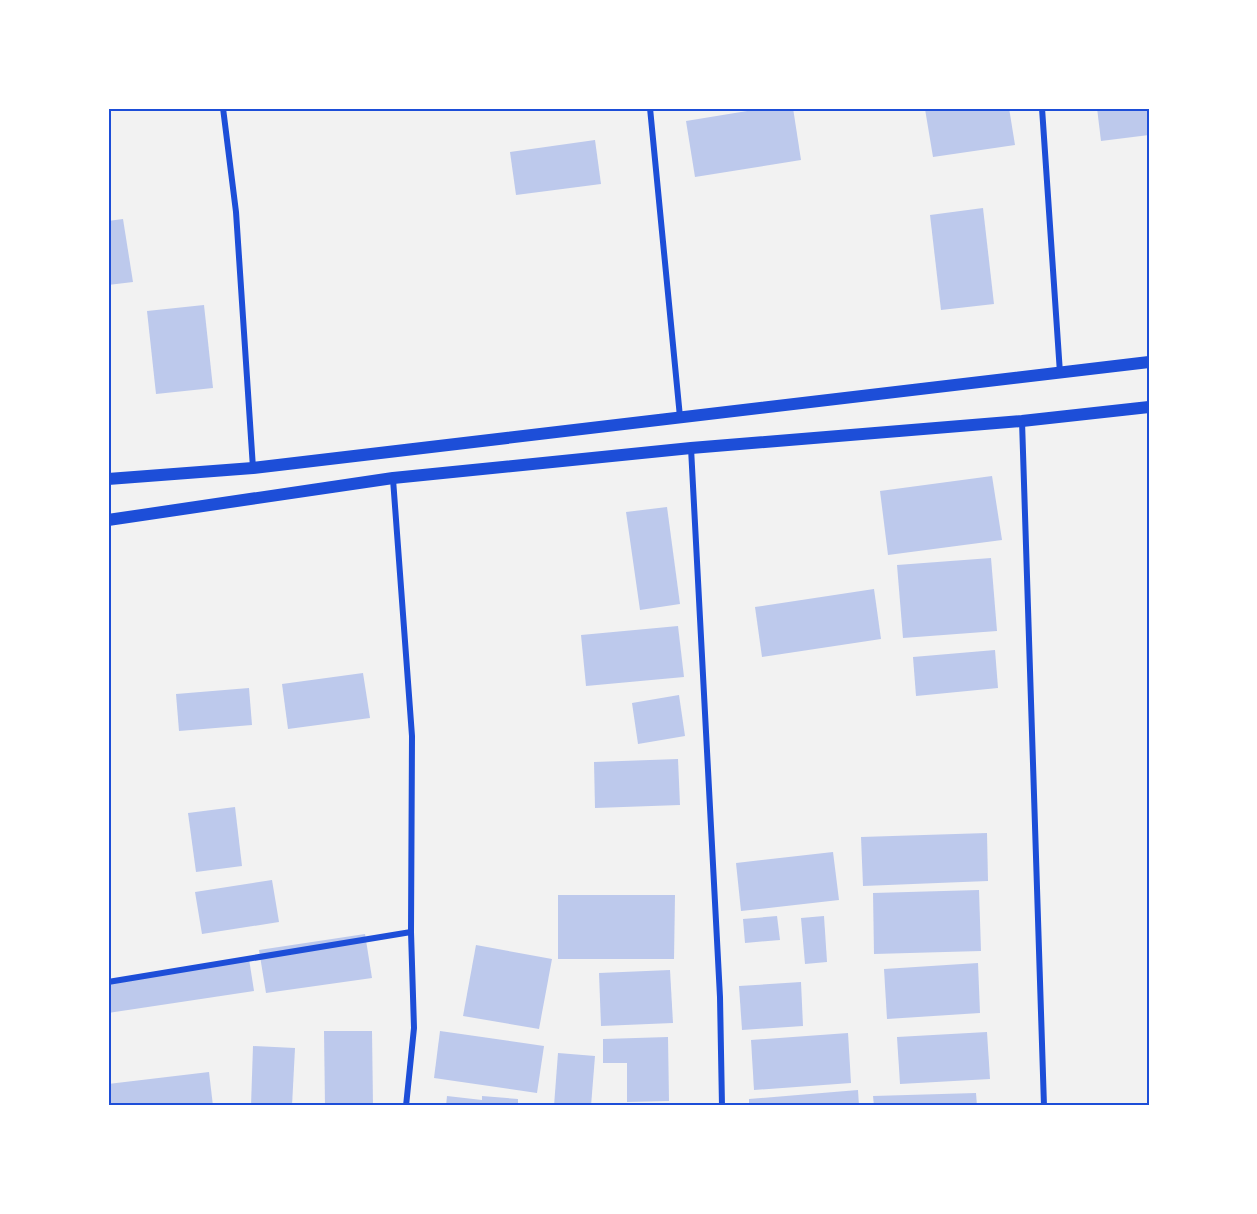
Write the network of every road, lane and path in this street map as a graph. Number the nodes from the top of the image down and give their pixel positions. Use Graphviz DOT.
graph roads {
  1 [pos="223,108"];
  2 [pos="650,108"];
  3 [pos="1042,108"];
  4 [pos="1149,362"];
  5 [pos="1060,373"];
  6 [pos="1149,407"];
  7 [pos="681,417"];
  8 [pos="1022,422"];
  9 [pos="691,448"];
  10 [pos="253,468"];
  11 [pos="393,478"];
  12 [pos="108,479"];
  13 [pos="108,520"];
  14 [pos="411,932"];
  15 [pos="108,982"];
  16 [pos="406,1106"];
  17 [pos="722,1106"];
  18 [pos="1044,1106"];
  1 -- 10 [label="street"];
  2 -- 7 [label="street"];
  3 -- 5 [label="street"];
  4 -- 5 [label="main road"];
  5 -- 7 [label="main road"];
  6 -- 8 [label="main road"];
  7 -- 10 [label="main road"];
  8 -- 9 [label="main road"];
  8 -- 18 [label="street"];
  9 -- 11 [label="main road"];
  9 -- 17 [label="street"];
  10 -- 12 [label="main road"];
  11 -- 13 [label="main road"];
  11 -- 14 [label="street"];
  14 -- 15 [label="street"];
  14 -- 16 [label="street"];
}
